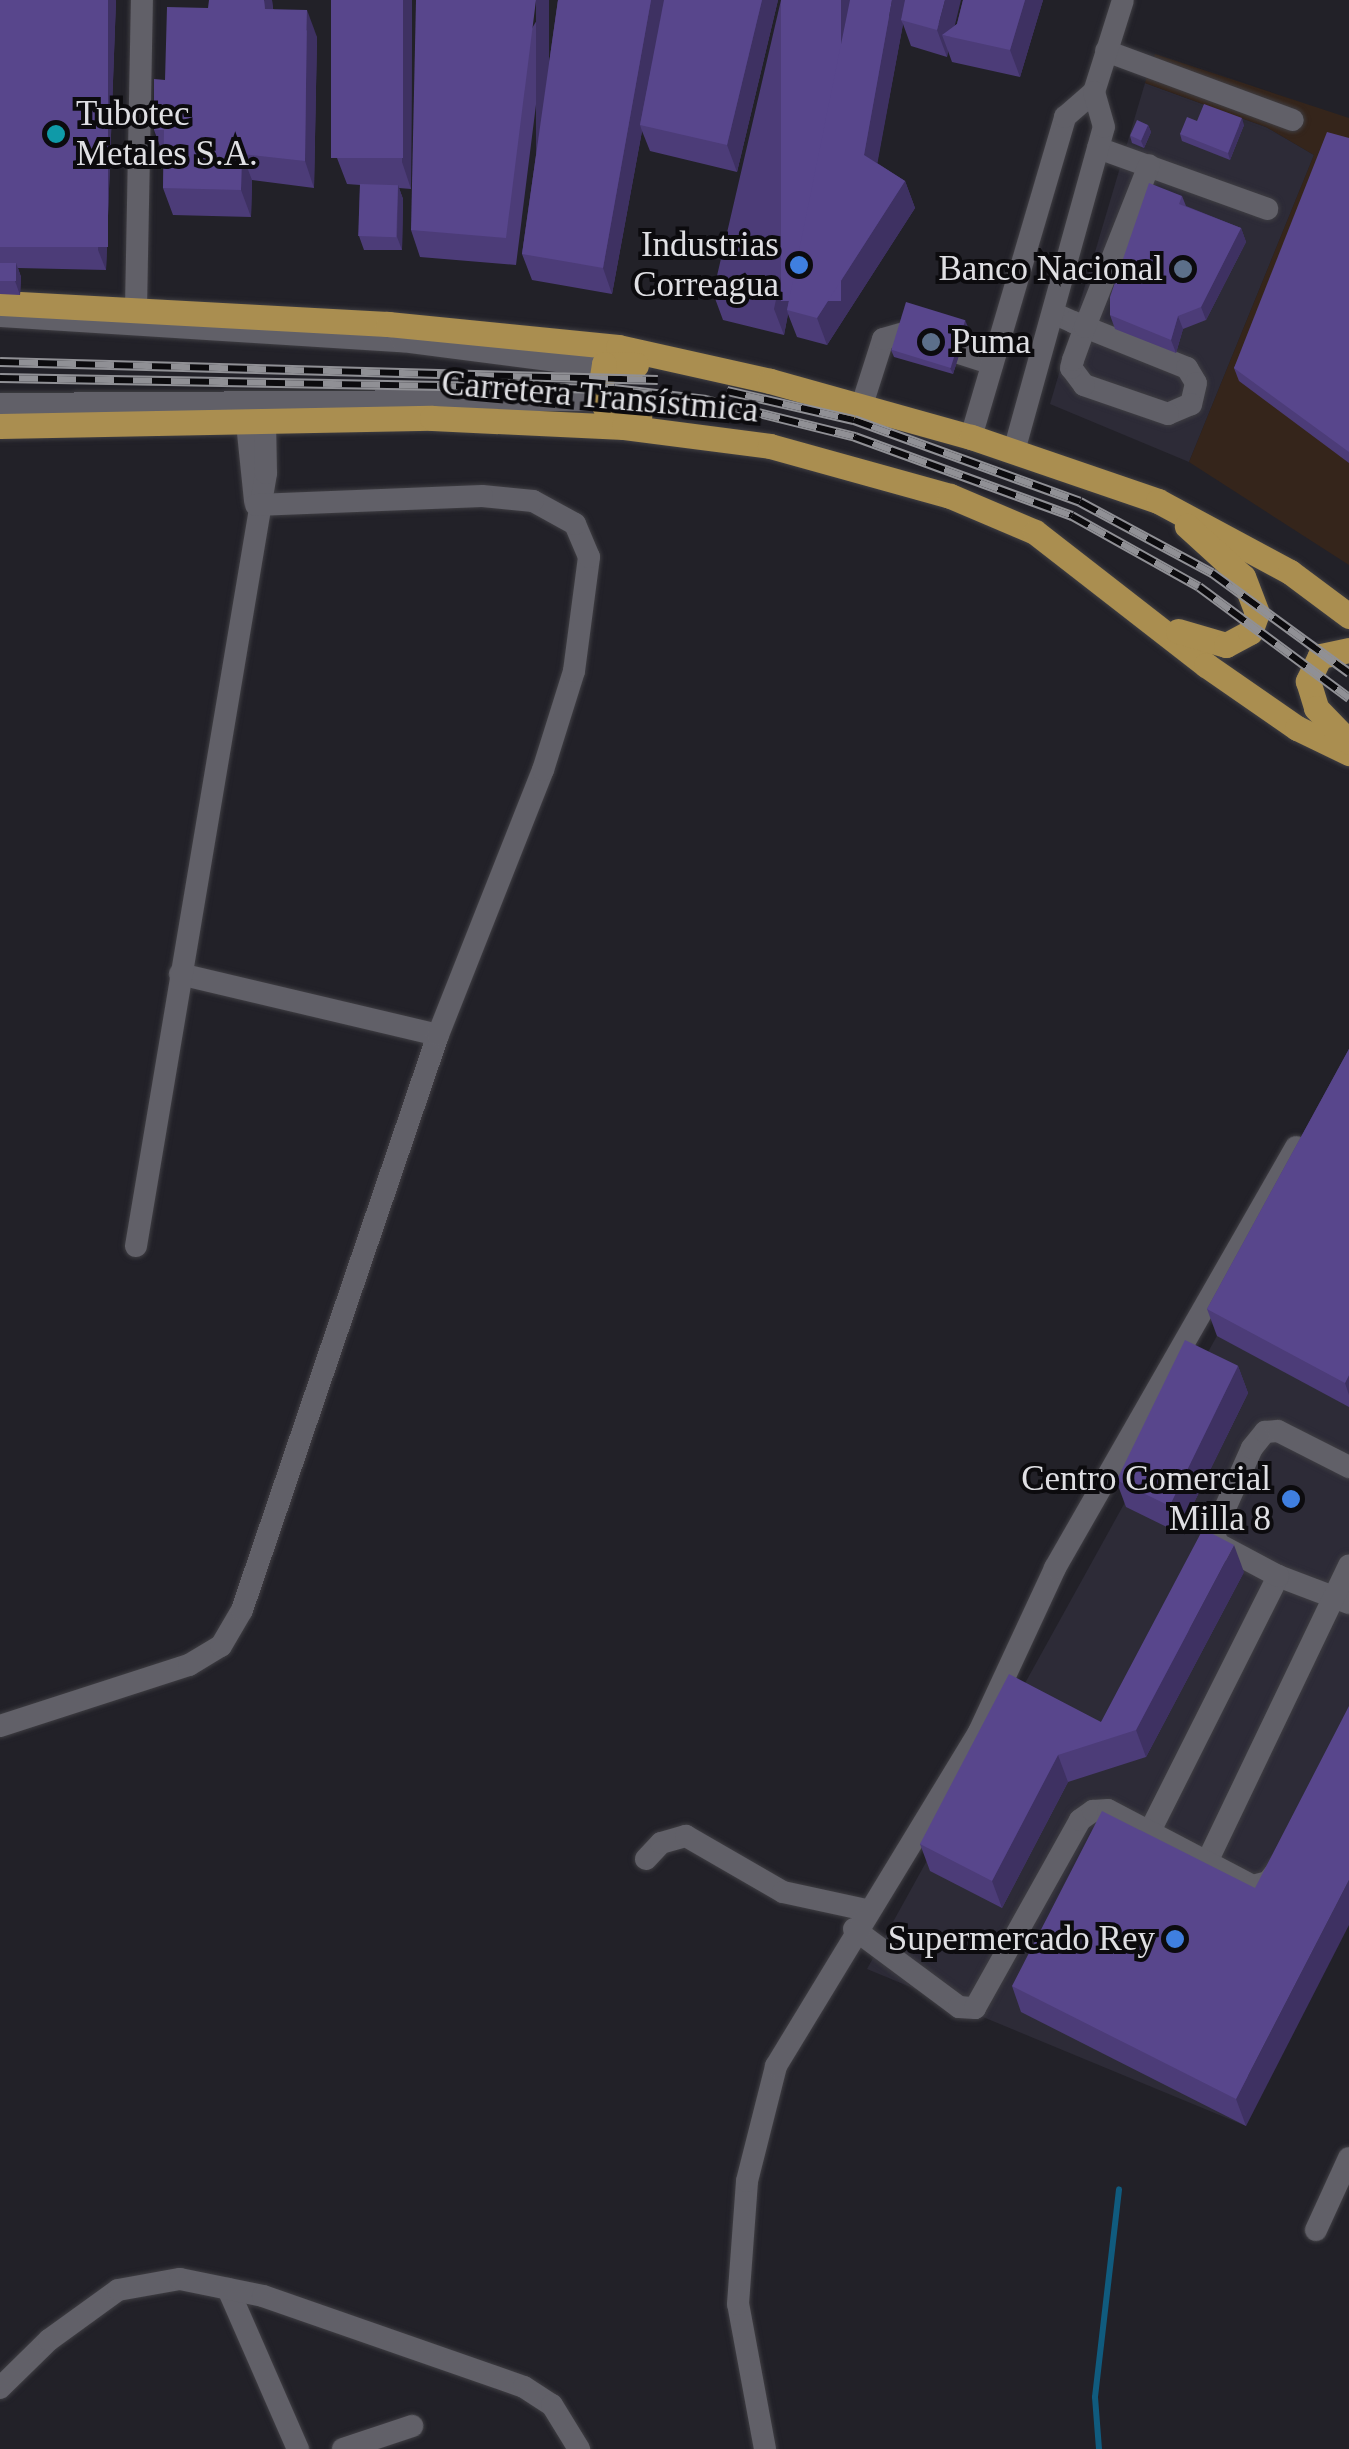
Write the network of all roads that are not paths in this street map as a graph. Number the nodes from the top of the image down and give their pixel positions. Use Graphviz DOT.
graph roads {
  1 [pos="142,0"];
  2 [pos="1123,0"];
  3 [pos="1106,51"];
  4 [pos="1094,92"];
  5 [pos="1293,120"];
  6 [pos="1098,148"];
  7 [pos="1149,165"];
  8 [pos="1267,209"];
  9 [pos="0,303"];
  10 [pos="136,308"];
  11 [pos="1052,313"];
  12 [pos="0,316"];
  13 [pos="1086,327"];
  14 [pos="901,334"];
  15 [pos="960,353"];
  16 [pos="992,364"];
  17 [pos="602,367"];
  18 [pos="600,400"];
  19 [pos="0,404"];
  20 [pos="862,404"];
  21 [pos="256,423"];
  22 [pos="0,426"];
  23 [pos="970,437"];
  24 [pos="770,446"];
  25 [pos="1014,451"];
  26 [pos="1158,502"];
  27 [pos="256,505"];
  28 [pos="1349,616"];
  29 [pos="1146,617"];
  30 [pos="1349,650"];
  31 [pos="1349,742"];
  32 [pos="1349,753"];
  33 [pos="180,974"];
  34 [pos="438,1035"];
  35 [pos="1310,1124"];
  36 [pos="136,1246"];
  37 [pos="1349,1468"];
  38 [pos="1349,1566"];
  39 [pos="1278,1576"];
  40 [pos="1341,1600"];
  41 [pos="0,1726"];
  42 [pos="1149,1833"];
  43 [pos="1294,1840"];
  44 [pos="646,1860"];
  45 [pos="1206,1864"];
  46 [pos="860,1920"];
  47 [pos="1349,2158"];
  48 [pos="1316,2230"];
  49 [pos="228,2289"];
  50 [pos="0,2388"];
  51 [pos="412,2426"];
  52 [pos="298,2449"];
  53 [pos="343,2449"];
  54 [pos="579,2449"];
  55 [pos="764,2449"];
  1 -- 10 [label="street"];
  2 -- 3 [label="street"];
  3 -- 4 [label="street"];
  3 -- 5 [label="street"];
  4 -- 6 [label="street"];
  4 -- 16 [label="street"];
  6 -- 7 [label="street"];
  6 -- 11 [label="street"];
  7 -- 8 [label="street"];
  7 -- 13 [label="street"];
  9 -- 10 [label="main road, Carretera Transístmica"];
  10 -- 20 [label="main road, Carretera Transístmica"];
  11 -- 13 [label="street"];
  11 -- 25 [label="street"];
  12 -- 17 [label="street"];
  13 -- 13 [label="street"];
  14 -- 20 [label="street"];
  15 -- 16 [label="street"];
  16 -- 23 [label="street"];
  17 -- 18 [label="main road"];
  17 -- 23 [label="main road"];
  18 -- 19 [label="street"];
  18 -- 24 [label="main road"];
  20 -- 23 [label="main road, Carretera Transístmica"];
  21 -- 22 [label="main road, Carretera Transístmica"];
  21 -- 24 [label="main road, Carretera Transístmica"];
  21 -- 27 [label="street"];
  23 -- 25 [label="main road, Carretera Transístmica"];
  24 -- 29 [label="main road, Carretera Transístmica"];
  25 -- 26 [label="main road, Carretera Transístmica"];
  26 -- 28 [label="main road, Carretera Transístmica"];
  26 -- 29 [label="main road"];
  27 -- 33 [label="street"];
  27 -- 34 [label="street"];
  29 -- 32 [label="main road, Carretera Transístmica"];
  30 -- 31 [label="main road"];
  33 -- 34 [label="street"];
  33 -- 36 [label="street"];
  34 -- 41 [label="street"];
  35 -- 46 [label="street"];
  37 -- 39 [label="street"];
  38 -- 40 [label="street"];
  39 -- 40 [label="street"];
  39 -- 42 [label="street"];
  40 -- 45 [label="street"];
  42 -- 45 [label="street"];
  42 -- 46 [label="street"];
  43 -- 45 [label="street"];
  44 -- 46 [label="street"];
  46 -- 55 [label="street"];
  47 -- 48 [label="street"];
  49 -- 50 [label="street"];
  49 -- 52 [label="street"];
  49 -- 54 [label="street"];
  51 -- 53 [label="street"];
}
